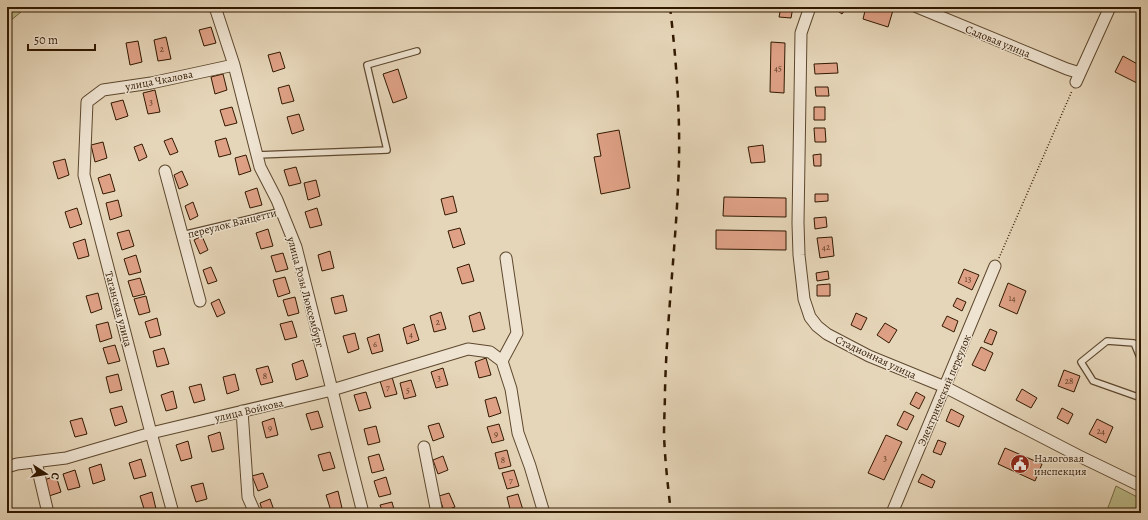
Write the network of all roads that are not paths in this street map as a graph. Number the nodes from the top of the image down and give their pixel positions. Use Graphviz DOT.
graph roads {
  1 [pos="215,7"];
  2 [pos="810,7"];
  3 [pos="917,7"];
  4 [pos="1110,7"];
  5 [pos="417,51"];
  6 [pos="234,65"];
  7 [pos="87,102"];
  8 [pos="257,155"];
  9 [pos="165,171"];
  10 [pos="282,211"];
  11 [pos="182,236"];
  12 [pos="506,258"];
  13 [pos="995,266"];
  14 [pos="200,301"];
  15 [pos="1141,360"];
  16 [pos="502,361"];
  17 [pos="944,387"];
  18 [pos="332,390"];
  19 [pos="1141,398"];
  20 [pos="242,411"];
  21 [pos="151,433"];
  22 [pos="424,447"];
  23 [pos="36,462"];
  24 [pos="7,467"];
  25 [pos="1141,486"];
  26 [pos="48,513"];
  27 [pos="173,513"];
  28 [pos="255,513"];
  29 [pos="363,513"];
  30 [pos="437,513"];
  31 [pos="544,513"];
  32 [pos="892,513"];
  1 -- 6 [label="street, улица Розы Люксембург"];
  2 -- 17 [label="street, Стадионная улица"];
  3 -- 4 [label="street, Садовая улица"];
  5 -- 8 [label="lane"];
  6 -- 7 [label="street, улица Чкалова"];
  6 -- 8 [label="street, улица Розы Люксембург"];
  7 -- 21 [label="street, Таганская улица"];
  8 -- 10 [label="street, улица Розы Люксембург"];
  9 -- 11 [label="street, переулок Ванцетти"];
  10 -- 11 [label="lane, переулок Ванцетти"];
  10 -- 18 [label="street, улица Розы Люксембург"];
  11 -- 14 [label="street, переулок Ванцетти"];
  12 -- 16 [label="street"];
  13 -- 17 [label="street, Электрический переулок"];
  15 -- 19 [label="lane"];
  16 -- 18 [label="street, улица Войкова"];
  16 -- 31 [label="street"];
  17 -- 25 [label="street, Стадионная улица"];
  17 -- 32 [label="street, Электрический переулок"];
  18 -- 20 [label="street, улица Войкова"];
  18 -- 29 [label="street, улица Розы Люксембург"];
  20 -- 21 [label="street, улица Войкова"];
  20 -- 28 [label="street"];
  21 -- 23 [label="street, улица Войкова"];
  21 -- 27 [label="street, Таганская улица"];
  22 -- 30 [label="street"];
  23 -- 24 [label="street, улица Войкова"];
  23 -- 26 [label="street"];
}
